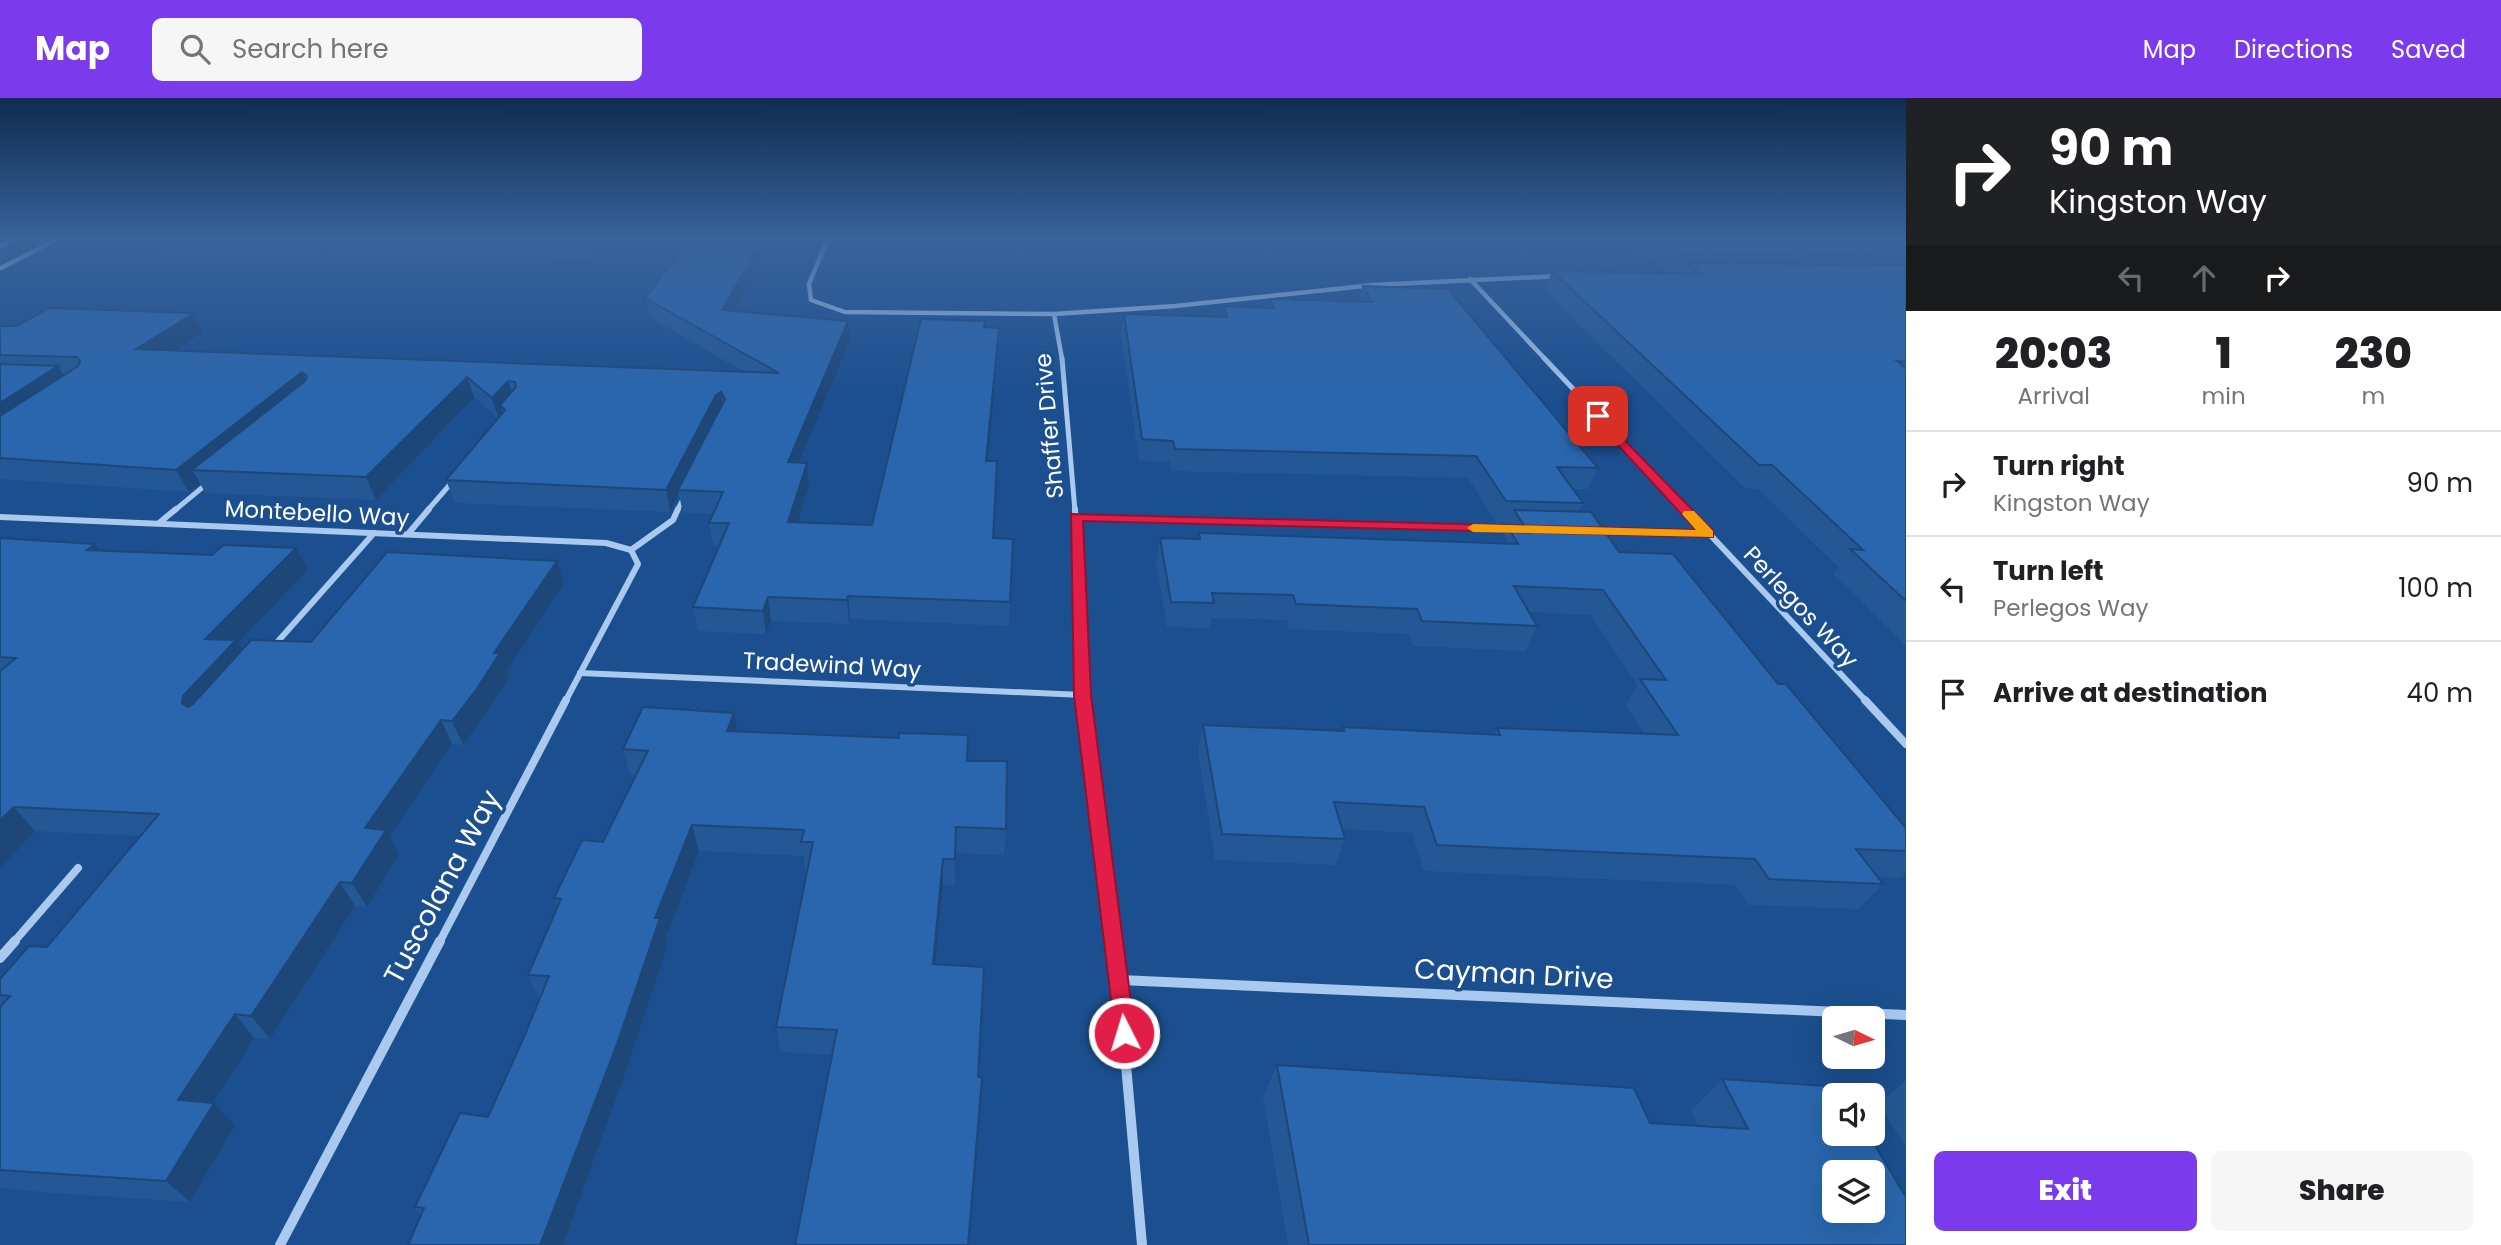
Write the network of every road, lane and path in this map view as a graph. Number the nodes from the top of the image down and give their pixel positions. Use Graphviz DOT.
graph roads {
  1 [pos="810,292"];
  2 [pos="1321,292"];
  3 [pos="1482,292"];
  4 [pos="1054,314"];
  5 [pos="220,473"];
  6 [pos="458,475"];
  7 [pos="690,486"];
  8 [pos="0,517"];
  9 [pos="1076,517"];
  10 [pos="158,523"];
  11 [pos="1529,529"];
  12 [pos="1584,531"];
  13 [pos="374,533"];
  14 [pos="408,534"];
  15 [pos="1708,534"];
  16 [pos="631,550"];
  17 [pos="266,654"];
  18 [pos="580,673"];
  19 [pos="1083,695"];
  20 [pos="1906,744"];
  21 [pos="78,868"];
  22 [pos="0,958"];
  23 [pos="1120,980"];
  24 [pos="1906,1015"];
  25 [pos="280,1245"];
  26 [pos="1142,1245"];
  1 -- 4 [label="street"];
  2 -- 4 [label="street"];
  3 -- 15 [label="street, Perlegos Way"];
  4 -- 9 [label="street, Shaffer Drive"];
  5 -- 10 [label="street"];
  6 -- 14 [label="street"];
  7 -- 16 [label="street"];
  8 -- 10 [label="street, Montebello Way"];
  9 -- 11 [label="street"];
  9 -- 19 [label="street, Shaffer Drive"];
  10 -- 13 [label="street, Montebello Way"];
  12 -- 15 [label="street"];
  13 -- 14 [label="street, Montebello Way"];
  13 -- 17 [label="street"];
  14 -- 16 [label="street, Montebello Way"];
  15 -- 20 [label="street, Perlegos Way"];
  16 -- 18 [label="street, Tuscolana Way"];
  18 -- 19 [label="street, Tradewind Way"];
  18 -- 25 [label="street, Tuscolana Way"];
  19 -- 23 [label="street, Shaffer Drive"];
  21 -- 22 [label="street"];
  23 -- 24 [label="street, Cayman Drive"];
  23 -- 26 [label="street, Shaffer Drive"];
}
